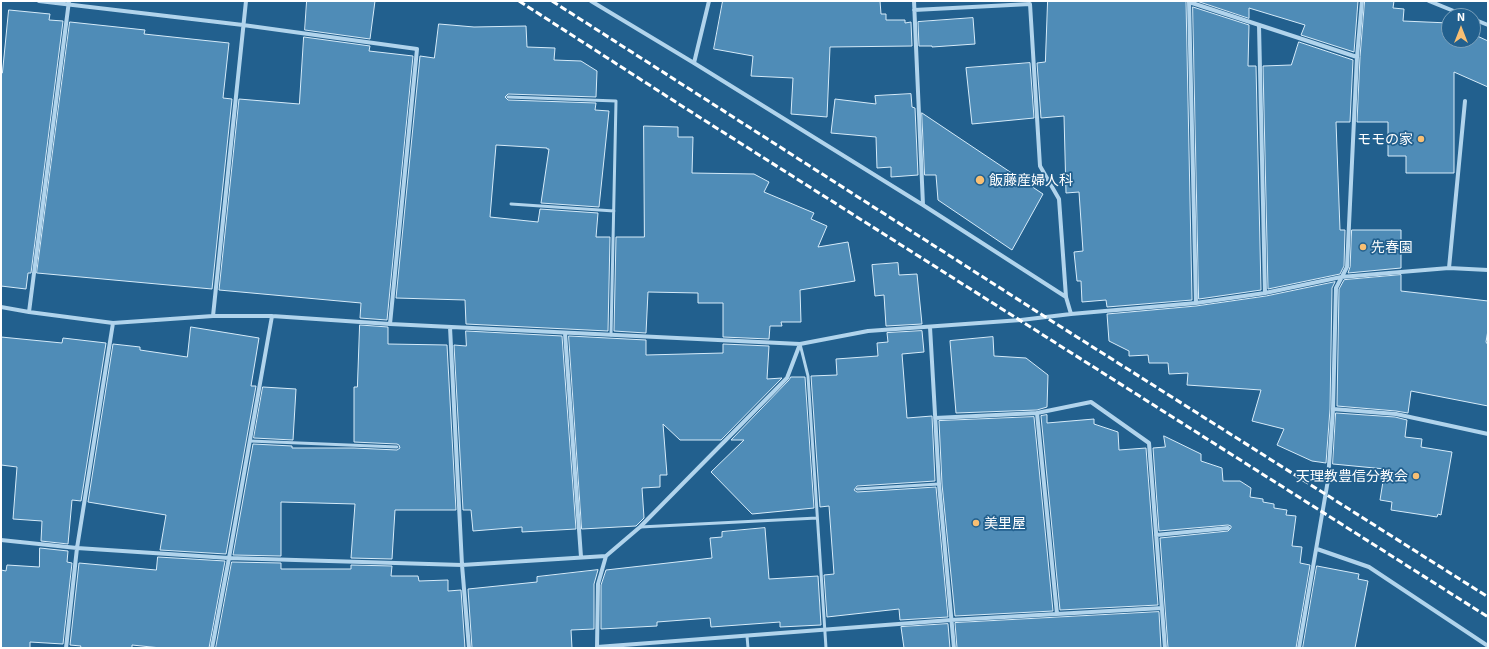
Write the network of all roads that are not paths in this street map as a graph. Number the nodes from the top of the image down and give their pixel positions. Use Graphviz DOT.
graph roads {
  1 [pos="38,1"];
  2 [pos="246,1"];
  3 [pos="592,1"];
  4 [pos="600,1"];
  5 [pos="709,1"];
  6 [pos="914,1"];
  7 [pos="1189,1"];
  8 [pos="1362,1"];
  9 [pos="1430,1"];
  10 [pos="1030,2"];
  11 [pos="69,3"];
  12 [pos="599,6"];
  13 [pos="1447,8"];
  14 [pos="914,10"];
  15 [pos="243,25"];
  16 [pos="1259,25"];
  17 [pos="1357,58"];
  18 [pos="694,63"];
  19 [pos="508,97"];
  20 [pos="1465,101"];
  21 [pos="511,204"];
  22 [pos="923,205"];
  23 [pos="614,211"];
  24 [pos="1449,268"];
  25 [pos="1488,270"];
  26 [pos="1341,277"];
  27 [pos="1265,293"];
  28 [pos="1066,297"];
  29 [pos="1196,303"];
  30 [pos="1,307"];
  31 [pos="29,312"];
  32 [pos="1071,314"];
  33 [pos="213,316"];
  34 [pos="272,316"];
  35 [pos="113,323"];
  36 [pos="390,324"];
  37 [pos="450,326"];
  38 [pos="930,327"];
  39 [pos="565,334"];
  40 [pos="611,335"];
  41 [pos="800,344"];
  42 [pos="1334,409"];
  43 [pos="1037,413"];
  44 [pos="935,418"];
  45 [pos="1488,434"];
  46 [pos="250,441"];
  47 [pos="397,447"];
  48 [pos="939,484"];
  49 [pos="857,489"];
  50 [pos="817,518"];
  51 [pos="640,527"];
  52 [pos="1228,528"];
  53 [pos="1156,534"];
  54 [pos="1,540"];
  55 [pos="77,548"];
  56 [pos="1317,549"];
  57 [pos="606,556"];
  58 [pos="581,557"];
  59 [pos="229,558"];
  60 [pos="462,565"];
  61 [pos="1162,608"];
  62 [pos="1056,614"];
  63 [pos="951,620"];
  64 [pos="825,630"];
  65 [pos="747,636"];
  66 [pos="1488,646"];
  67 [pos="597,647"];
  68 [pos="66,648"];
  69 [pos="212,648"];
  70 [pos="469,648"];
  71 [pos="748,648"];
  72 [pos="826,648"];
  73 [pos="954,648"];
  74 [pos="1165,648"];
  75 [pos="1299,648"];
  1 -- 11 [label="street"];
  2 -- 15 [label="street"];
  3 -- 12 [label="street"];
  4 -- 12 [label="street"];
  5 -- 18 [label="street"];
  6 -- 14 [label="street"];
  7 -- 16 [label="street"];
  7 -- 29 [label="street"];
  8 -- 17 [label="street"];
  9 -- 13 [label="street"];
  10 -- 14 [label="street"];
  10 -- 28 [label="street"];
  11 -- 15 [label="street"];
  11 -- 31 [label="street"];
  12 -- 18 [label="street"];
  14 -- 22 [label="street"];
  15 -- 33 [label="street"];
  15 -- 36 [label="street"];
  16 -- 17 [label="street"];
  16 -- 27 [label="street"];
  17 -- 26 [label="street"];
  18 -- 22 [label="street"];
  19 -- 23 [label="lane"];
  20 -- 24 [label="street"];
  21 -- 23 [label="lane"];
  22 -- 28 [label="street"];
  23 -- 40 [label="lane"];
  24 -- 25 [label="street"];
  24 -- 26 [label="street"];
  26 -- 27 [label="street"];
  26 -- 42 [label="street"];
  27 -- 29 [label="street"];
  28 -- 32 [label="street"];
  29 -- 32 [label="street"];
  30 -- 31 [label="street"];
  31 -- 35 [label="street"];
  32 -- 38 [label="street"];
  33 -- 34 [label="street"];
  33 -- 35 [label="street"];
  34 -- 36 [label="street"];
  34 -- 46 [label="street"];
  35 -- 55 [label="street"];
  36 -- 37 [label="street"];
  37 -- 39 [label="street"];
  37 -- 60 [label="street"];
  38 -- 41 [label="street"];
  38 -- 44 [label="street"];
  39 -- 40 [label="street"];
  39 -- 58 [label="street"];
  40 -- 41 [label="street"];
  41 -- 50 [label="lane"];
  41 -- 51 [label="street"];
  42 -- 45 [label="street"];
  42 -- 56 [label="street"];
  43 -- 44 [label="street"];
  43 -- 53 [label="street"];
  43 -- 62 [label="street"];
  44 -- 48 [label="street"];
  46 -- 47 [label="lane"];
  46 -- 59 [label="street"];
  48 -- 49 [label="lane"];
  48 -- 63 [label="street"];
  50 -- 51 [label="lane"];
  50 -- 64 [label="lane"];
  51 -- 57 [label="street"];
  52 -- 53 [label="street"];
  53 -- 61 [label="street"];
  54 -- 55 [label="street"];
  55 -- 59 [label="street"];
  55 -- 68 [label="street"];
  56 -- 66 [label="street"];
  56 -- 75 [label="street"];
  57 -- 58 [label="street"];
  57 -- 67 [label="street"];
  58 -- 60 [label="street"];
  59 -- 60 [label="street"];
  59 -- 69 [label="street"];
  60 -- 70 [label="street"];
  61 -- 62 [label="street"];
  61 -- 74 [label="street"];
  62 -- 63 [label="street"];
  63 -- 64 [label="street"];
  63 -- 73 [label="street"];
  64 -- 65 [label="street"];
  64 -- 72 [label="lane"];
  65 -- 67 [label="street"];
  65 -- 71 [label="lane"];
}
